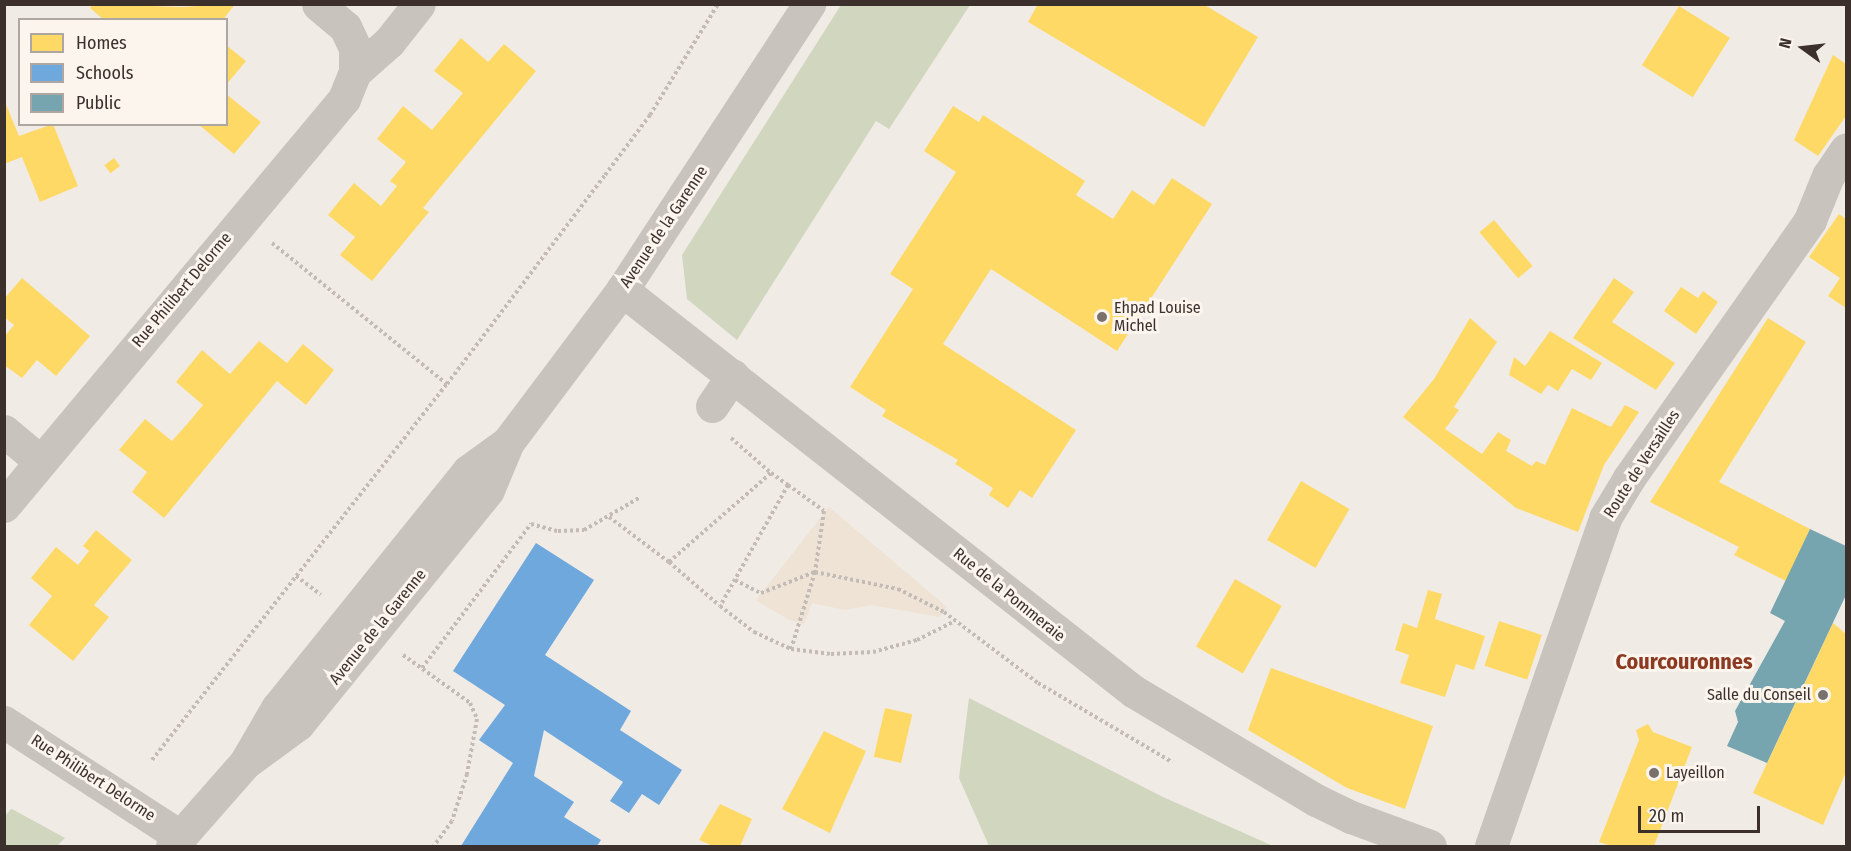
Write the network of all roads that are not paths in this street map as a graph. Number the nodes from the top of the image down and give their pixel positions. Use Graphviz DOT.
graph roads {
  1 [pos="318,4"];
  2 [pos="419,4"];
  3 [pos="809,4"];
  4 [pos="356,72"];
  5 [pos="1846,149"];
  6 [pos="622,290"];
  7 [pos="734,375"];
  8 [pos="719,419"];
  9 [pos="4,431"];
  10 [pos="40,460"];
  11 [pos="4,506"];
  12 [pos="4,722"];
  13 [pos="176,842"];
  14 [pos="1430,846"];
  15 [pos="1491,846"];
  1 -- 4 [label="street"];
  2 -- 4 [label="street, Rue Philibert Delorme"];
  3 -- 6 [label="street, Avenue de la Garenne"];
  4 -- 10 [label="street, Rue Philibert Delorme"];
  5 -- 15 [label="street, Route de Versailles"];
  6 -- 7 [label="street, Rue de la Pommeraie"];
  6 -- 13 [label="street, Avenue de la Garenne"];
  7 -- 8 [label="street"];
  7 -- 14 [label="street, Rue de la Pommeraie"];
  9 -- 10 [label="street"];
  10 -- 11 [label="street, Rue Philibert Delorme"];
  12 -- 13 [label="street, Rue Philibert Delorme"];
}
